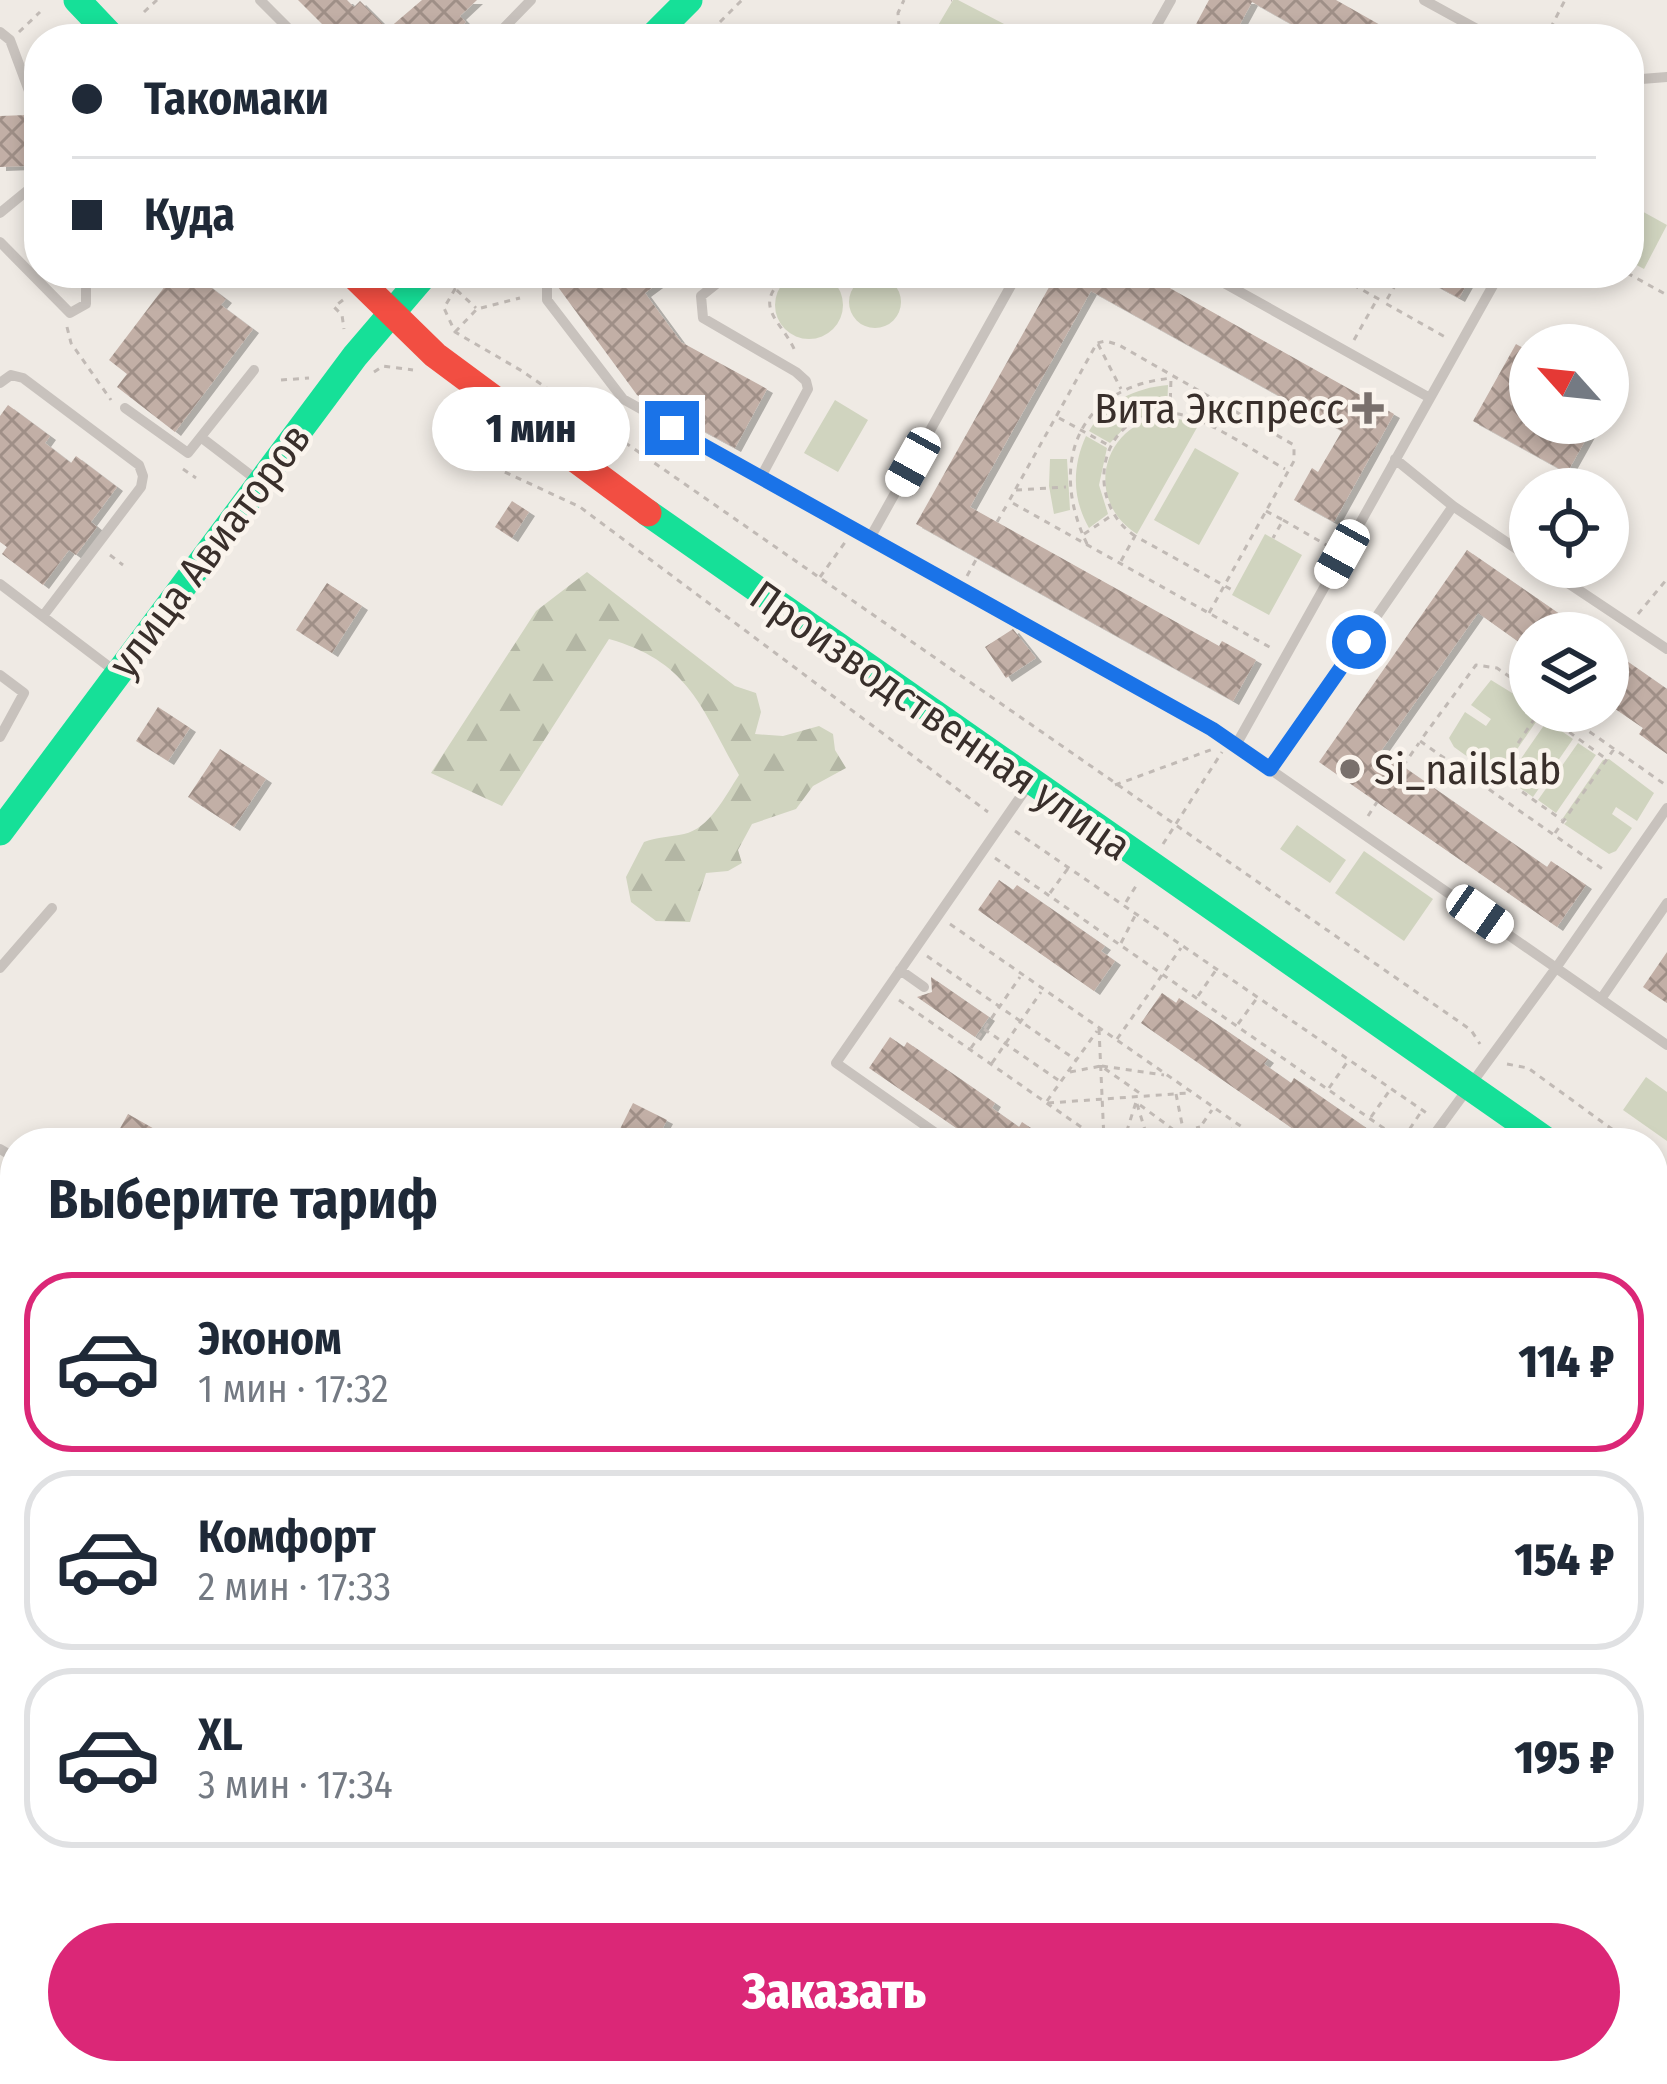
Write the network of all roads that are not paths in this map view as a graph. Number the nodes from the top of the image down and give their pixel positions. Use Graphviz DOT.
graph roads {
  1 [pos="76,0"];
  2 [pos="260,0"];
  3 [pos="531,0"];
  4 [pos="689,0"];
  5 [pos="1424,0"];
  6 [pos="99,24"];
  7 [pos="284,24"];
  8 [pos="508,24"];
  9 [pos="665,24"];
  10 [pos="1468,24"];
  11 [pos="5,36"];
  12 [pos="24,80"];
  13 [pos="24,193"];
  14 [pos="0,213"];
  15 [pos="0,242"];
  16 [pos="24,266"];
  17 [pos="45,288"];
  18 [pos="351,288"];
  19 [pos="423,288"];
  20 [pos="547,288"];
  21 [pos="711,288"];
  22 [pos="1010,288"];
  23 [pos="1233,288"];
  24 [pos="1491,288"];
  25 [pos="86,289"];
  26 [pos="392,315"];
  27 [pos="254,370"];
  28 [pos="0,383"];
  29 [pos="1430,398"];
  30 [pos="125,408"];
  31 [pos="202,438"];
  32 [pos="1395,459"];
  33 [pos="761,477"];
  34 [pos="260,483"];
  35 [pos="1453,506"];
  36 [pos="870,538"];
  37 [pos="1509,544"];
  38 [pos="0,584"];
  39 [pos="1576,588"];
  40 [pos="43,616"];
  41 [pos="1667,649"];
  42 [pos="116,672"];
  43 [pos="0,675"];
  44 [pos="0,737"];
  45 [pos="1236,745"];
  46 [pos="1270,769"];
  47 [pos="1030,783"];
  48 [pos="1667,808"];
  49 [pos="0,832"];
  50 [pos="1667,903"];
  51 [pos="52,908"];
  52 [pos="0,968"];
  53 [pos="1556,968"];
  54 [pos="900,970"];
  55 [pos="924,987"];
  56 [pos="1601,999"];
  57 [pos="1667,1045"];
  58 [pos="1472,1088"];
  59 [pos="928,1128"];
  60 [pos="1439,1128"];
  61 [pos="1529,1128"];
  1 -- 6 [label="main road"];
  2 -- 7 [label="lane"];
  3 -- 8 [label="lane"];
  4 -- 9 [label="main road"];
  5 -- 10 [label="lane"];
  11 -- 12 [label="lane"];
  13 -- 14 [label="lane"];
  15 -- 16 [label="lane"];
  17 -- 25 [label="lane"];
  18 -- 26 [label="main road, Производственная улица"];
  19 -- 26 [label="main road, улица Авиаторов"];
  20 -- 33 [label="lane"];
  21 -- 33 [label="lane"];
  22 -- 36 [label="lane"];
  23 -- 29 [label="lane"];
  24 -- 29 [label="lane"];
  26 -- 34 [label="main road, улица Авиаторов"];
  26 -- 47 [label="main road, Производственная улица"];
  27 -- 31 [label="lane"];
  28 -- 40 [label="lane"];
  29 -- 32 [label="lane"];
  30 -- 31 [label="lane"];
  31 -- 34 [label="lane"];
  32 -- 35 [label="lane"];
  32 -- 45 [label="lane"];
  33 -- 36 [label="lane"];
  34 -- 42 [label="main road, улица Авиаторов"];
  35 -- 37 [label="lane"];
  35 -- 46 [label="lane"];
  36 -- 45 [label="lane"];
  38 -- 40 [label="lane"];
  39 -- 41 [label="lane"];
  40 -- 42 [label="lane"];
  42 -- 49 [label="main road, улица Авиаторов"];
  43 -- 44 [label="lane"];
  45 -- 46 [label="lane"];
  46 -- 53 [label="lane"];
  47 -- 54 [label="lane"];
  47 -- 58 [label="main road, Производственная улица"];
  48 -- 53 [label="lane"];
  50 -- 56 [label="lane"];
  51 -- 52 [label="lane"];
  53 -- 56 [label="lane"];
  53 -- 58 [label="lane"];
  54 -- 55 [label="lane"];
  54 -- 59 [label="lane"];
  56 -- 57 [label="lane"];
  58 -- 60 [label="lane"];
  58 -- 61 [label="main road, Производственная улица"];
}
